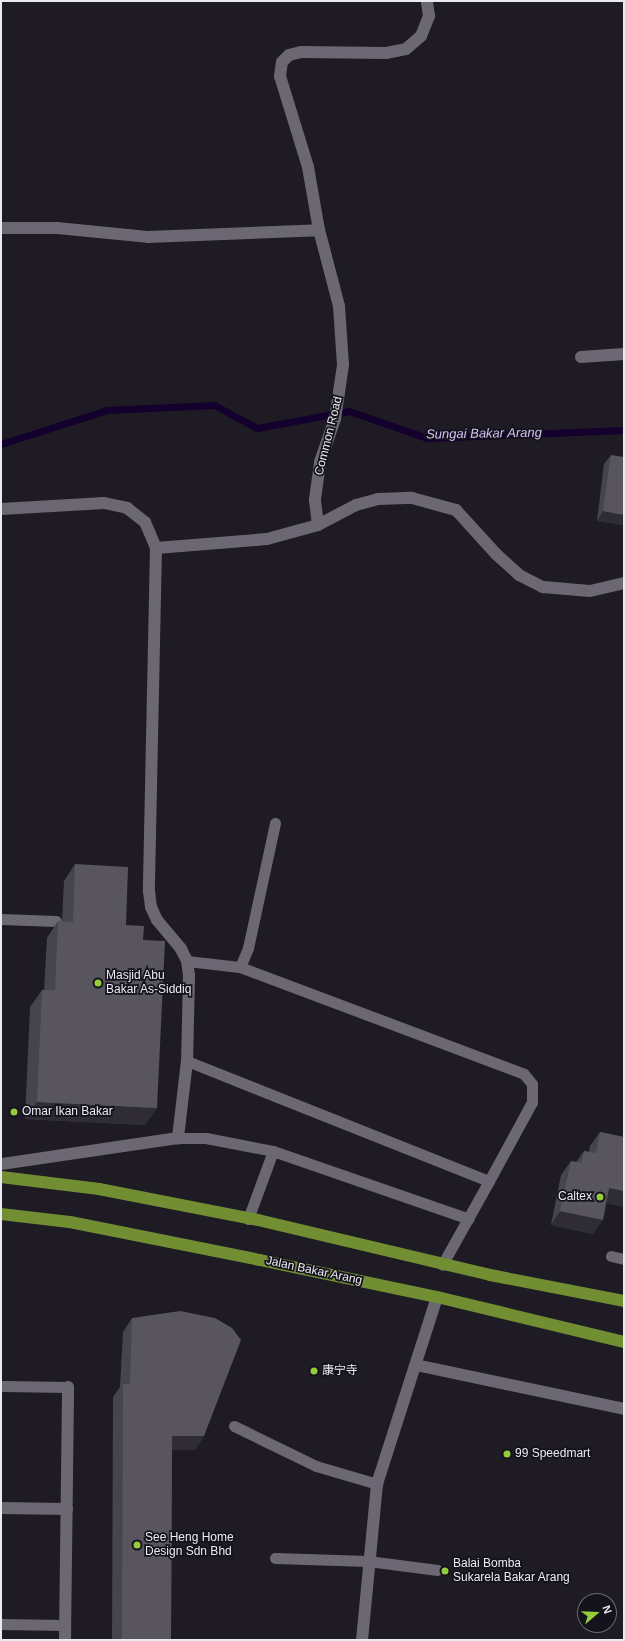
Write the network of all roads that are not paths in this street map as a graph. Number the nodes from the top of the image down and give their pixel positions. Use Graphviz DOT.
graph roads {
  1 [pos="427,1"];
  2 [pos="1,228"];
  3 [pos="319,230"];
  4 [pos="624,354"];
  5 [pos="581,357"];
  6 [pos="1,509"];
  7 [pos="318,525"];
  8 [pos="156,548"];
  9 [pos="624,583"];
  10 [pos="275,823"];
  11 [pos="1,919"];
  12 [pos="56,921"];
  13 [pos="187,961"];
  14 [pos="240,967"];
  15 [pos="187,1061"];
  16 [pos="178,1138"];
  17 [pos="273,1151"];
  18 [pos="1,1164"];
  19 [pos="1,1177"];
  20 [pos="489,1181"];
  21 [pos="1,1214"];
  22 [pos="248,1219"];
  23 [pos="469,1219"];
  24 [pos="611,1256"];
  25 [pos="624,1259"];
  26 [pos="442,1264"];
  27 [pos="437,1297"];
  28 [pos="624,1300"];
  29 [pos="624,1342"];
  30 [pos="416,1365"];
  31 [pos="1,1386"];
  32 [pos="68,1387"];
  33 [pos="624,1409"];
  34 [pos="234,1426"];
  35 [pos="377,1484"];
  36 [pos="1,1508"];
  37 [pos="67,1509"];
  38 [pos="275,1558"];
  39 [pos="368,1561"];
  40 [pos="438,1570"];
  41 [pos="1,1624"];
  42 [pos="65,1625"];
  43 [pos="65,1640"];
  44 [pos="362,1640"];
  1 -- 3 [label="street, Common Road"];
  2 -- 3 [label="street"];
  3 -- 7 [label="street, Common Road"];
  4 -- 5 [label="street"];
  6 -- 8 [label="street"];
  7 -- 8 [label="street"];
  7 -- 9 [label="street"];
  8 -- 13 [label="street"];
  10 -- 14 [label="lane"];
  11 -- 12 [label="lane"];
  13 -- 14 [label="lane"];
  13 -- 15 [label="street"];
  14 -- 20 [label="lane"];
  15 -- 16 [label="street"];
  15 -- 20 [label="lane"];
  16 -- 17 [label="lane"];
  16 -- 18 [label="street"];
  17 -- 22 [label="lane"];
  17 -- 23 [label="lane"];
  19 -- 22 [label="main road"];
  20 -- 23 [label="lane"];
  21 -- 27 [label="main road, Jalan Bakar Arang"];
  22 -- 26 [label="main road"];
  23 -- 26 [label="lane"];
  24 -- 25 [label="lane"];
  26 -- 28 [label="main road"];
  27 -- 29 [label="main road, Jalan Bakar Arang"];
  27 -- 30 [label="street"];
  30 -- 33 [label="street"];
  30 -- 35 [label="street"];
  31 -- 32 [label="lane"];
  32 -- 37 [label="street"];
  34 -- 35 [label="lane"];
  35 -- 39 [label="street"];
  36 -- 37 [label="street"];
  37 -- 42 [label="street"];
  38 -- 39 [label="lane"];
  39 -- 40 [label="lane"];
  39 -- 44 [label="street"];
  41 -- 42 [label="lane"];
  42 -- 43 [label="street"];
}
